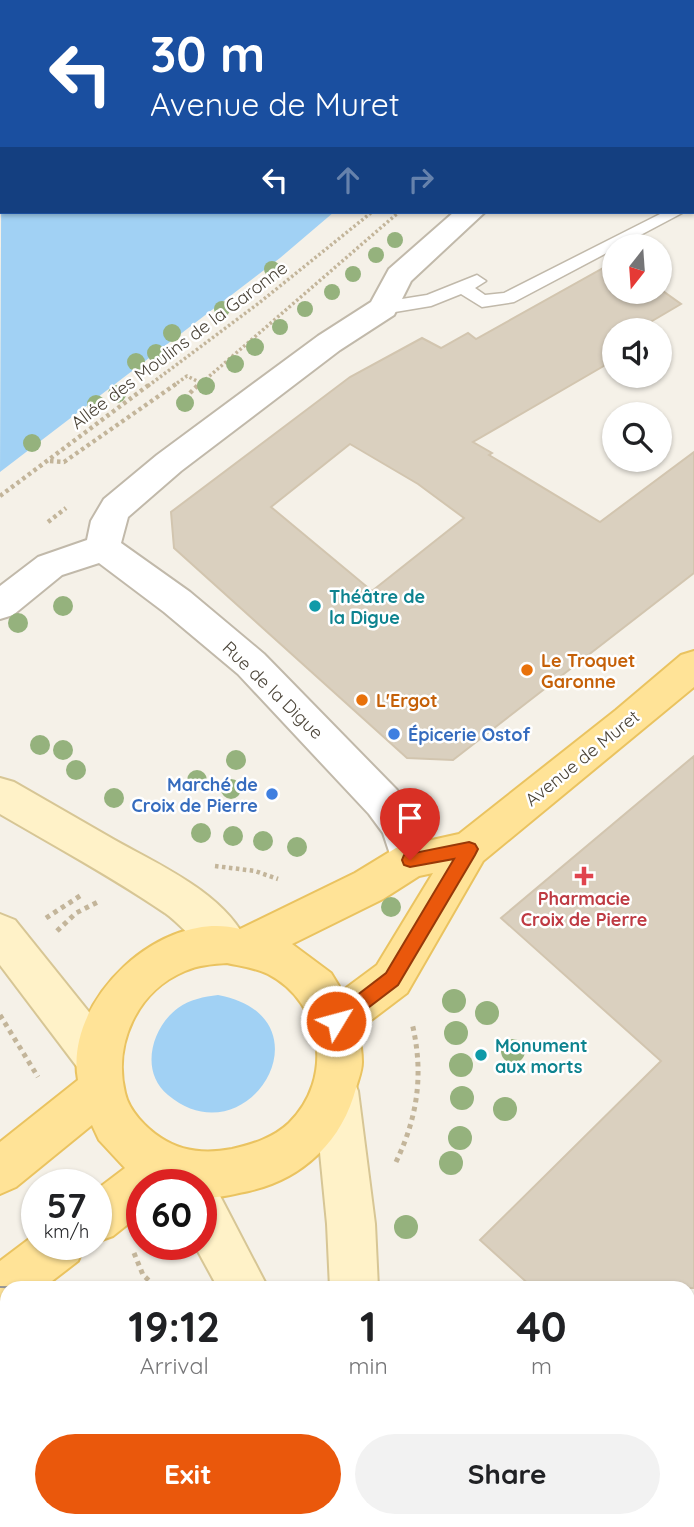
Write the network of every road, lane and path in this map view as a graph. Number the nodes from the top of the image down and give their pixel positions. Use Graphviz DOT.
graph roads {
  1 [pos="370,214"];
  2 [pos="397,214"];
  3 [pos="469,214"];
  4 [pos="672,214"];
  5 [pos="383,308"];
  6 [pos="201,383"];
  7 [pos="182,401"];
  8 [pos="49,461"];
  9 [pos="0,496"];
  10 [pos="103,548"];
  11 [pos="0,605"];
  12 [pos="694,666"];
  13 [pos="0,794"];
  14 [pos="469,849"];
  15 [pos="410,860"];
  16 [pos="138,874"];
  17 [pos="289,883"];
  18 [pos="91,890"];
  19 [pos="16,941"];
  20 [pos="237,945"];
  21 [pos="0,1014"];
  22 [pos="411,1018"];
  23 [pos="336,1021"];
  24 [pos="99,1074"];
  25 [pos="39,1079"];
  26 [pos="336,1091"];
  27 [pos="4,1161"];
  28 [pos="165,1169"];
  29 [pos="391,1171"];
  30 [pos="217,1174"];
  31 [pos="217,1240"];
  32 [pos="40,1260"];
  33 [pos="136,1260"];
  34 [pos="13,1281"];
  35 [pos="150,1281"];
  36 [pos="240,1281"];
  37 [pos="354,1281"];
  1 -- 8 [label="path, Allée des Moulins de la Garonne"];
  2 -- 6 [label="path"];
  3 -- 5 [label="street"];
  4 -- 5 [label="lane"];
  5 -- 10 [label="street"];
  6 -- 7 [label="path"];
  6 -- 8 [label="path"];
  8 -- 9 [label="path, Allée des Moulins de la Garonne"];
  10 -- 11 [label="street"];
  10 -- 15 [label="street, Rue de la Digue"];
  12 -- 14 [label="main road, Avenue de Muret"];
  13 -- 16 [label="main road"];
  14 -- 15 [label="main road, Avenue de Muret"];
  14 -- 23 [label="main road, Avenue de Muret"];
  15 -- 20 [label="main road, Avenue de Muret"];
  16 -- 17 [label="path"];
  16 -- 19 [label="path"];
  16 -- 20 [label="main road"];
  18 -- 19 [label="path"];
  19 -- 24 [label="main road"];
  20 -- 23 [label="main road"];
  20 -- 24 [label="main road"];
  21 -- 25 [label="path"];
  22 -- 29 [label="path"];
  23 -- 26 [label="main road"];
  24 -- 27 [label="main road"];
  24 -- 28 [label="main road"];
  26 -- 30 [label="main road"];
  26 -- 37 [label="main road"];
  31 -- 36 [label="main road"];
  32 -- 34 [label="main road"];
  33 -- 35 [label="path"];
}
